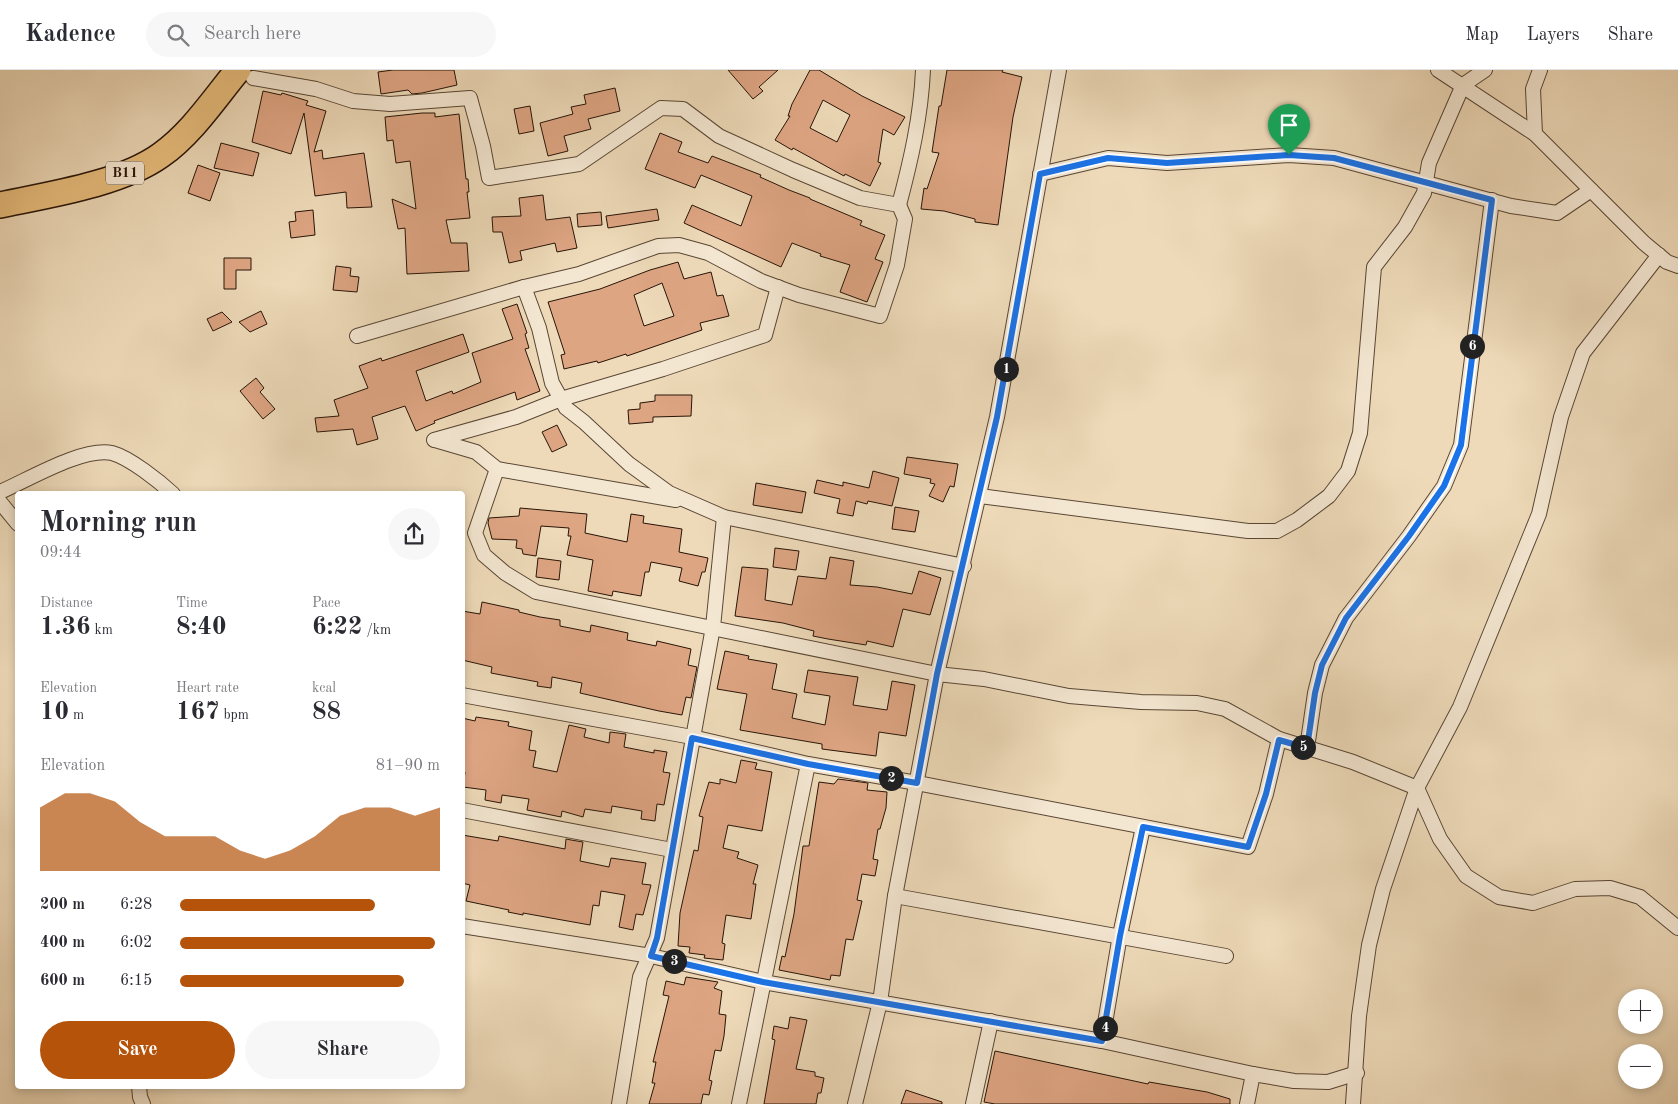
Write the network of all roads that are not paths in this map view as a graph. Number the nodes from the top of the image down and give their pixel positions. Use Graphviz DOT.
graph roads {
  1 [pos="923,70"];
  2 [pos="1060,70"];
  3 [pos="1438,70"];
  4 [pos="1485,70"];
  5 [pos="1540,70"];
  6 [pos="236,77"];
  7 [pos="1463,85"];
  8 [pos="1535,134"];
  9 [pos="1040,174"];
  10 [pos="1426,182"];
  11 [pos="1591,190"];
  12 [pos="1492,200"];
  13 [pos="899,204"];
  14 [pos="0,205"];
  15 [pos="1659,255"];
  16 [pos="1678,266"];
  17 [pos="524,287"];
  18 [pos="778,287"];
  19 [pos="357,336"];
  20 [pos="561,399"];
  21 [pos="497,469"];
  22 [pos="169,491"];
  23 [pos="0,492"];
  24 [pos="980,496"];
  25 [pos="0,502"];
  26 [pos="688,502"];
  27 [pos="724,517"];
  28 [pos="15,520"];
  29 [pos="964,566"];
  30 [pos="713,627"];
  31 [pos="937,674"];
  32 [pos="465,696"];
  33 [pos="692,738"];
  34 [pos="1279,740"];
  35 [pos="1307,748"];
  36 [pos="808,764"];
  37 [pos="917,783"];
  38 [pos="1417,788"];
  39 [pos="465,811"];
  40 [pos="1143,827"];
  41 [pos="672,850"];
  42 [pos="895,896"];
  43 [pos="465,926"];
  44 [pos="1678,928"];
  45 [pos="1120,936"];
  46 [pos="651,956"];
  47 [pos="1226,956"];
  48 [pos="763,982"];
  49 [pos="880,1002"];
  50 [pos="991,1021"];
  51 [pos="1102,1041"];
  52 [pos="1356,1073"];
  53 [pos="1253,1074"];
  54 [pos="139,1089"];
  55 [pos="143,1104"];
  56 [pos="619,1104"];
  57 [pos="739,1104"];
  58 [pos="855,1104"];
  59 [pos="973,1104"];
  60 [pos="1247,1104"];
  61 [pos="1353,1104"];
  1 -- 13 [label="street"];
  2 -- 9 [label="street"];
  3 -- 7 [label="street"];
  4 -- 7 [label="street"];
  5 -- 8 [label="street"];
  6 -- 13 [label="street"];
  6 -- 14 [label="highway, B11"];
  7 -- 8 [label="street"];
  7 -- 10 [label="street"];
  8 -- 11 [label="street"];
  9 -- 10 [label="street"];
  9 -- 24 [label="street"];
  10 -- 12 [label="street"];
  10 -- 24 [label="street"];
  11 -- 12 [label="street"];
  11 -- 15 [label="street"];
  12 -- 35 [label="street"];
  13 -- 18 [label="street"];
  15 -- 16 [label="street"];
  15 -- 38 [label="street"];
  17 -- 18 [label="street"];
  17 -- 19 [label="street"];
  17 -- 20 [label="street"];
  18 -- 20 [label="street"];
  20 -- 21 [label="street"];
  20 -- 26 [label="street"];
  21 -- 26 [label="street"];
  21 -- 30 [label="street"];
  22 -- 23 [label="street"];
  24 -- 29 [label="street"];
  25 -- 28 [label="street"];
  26 -- 27 [label="street"];
  27 -- 29 [label="street"];
  27 -- 30 [label="street"];
  29 -- 31 [label="street"];
  30 -- 31 [label="street"];
  30 -- 33 [label="street"];
  31 -- 34 [label="street"];
  31 -- 37 [label="street"];
  32 -- 33 [label="street"];
  33 -- 36 [label="street"];
  33 -- 41 [label="street"];
  34 -- 35 [label="street"];
  34 -- 40 [label="street"];
  35 -- 38 [label="street"];
  36 -- 37 [label="street"];
  36 -- 48 [label="street"];
  37 -- 40 [label="street"];
  37 -- 42 [label="street"];
  38 -- 44 [label="street"];
  38 -- 52 [label="street"];
  39 -- 41 [label="street"];
  40 -- 45 [label="street"];
  41 -- 46 [label="street"];
  42 -- 45 [label="street"];
  42 -- 49 [label="street"];
  43 -- 46 [label="street"];
  45 -- 47 [label="street"];
  45 -- 51 [label="street"];
  46 -- 48 [label="street"];
  46 -- 56 [label="street"];
  48 -- 49 [label="street"];
  48 -- 57 [label="street"];
  49 -- 50 [label="street"];
  49 -- 58 [label="street"];
  50 -- 51 [label="street"];
  50 -- 59 [label="street"];
  51 -- 53 [label="street"];
  52 -- 53 [label="street"];
  52 -- 61 [label="street"];
  53 -- 60 [label="street"];
  54 -- 55 [label="street"];
}
